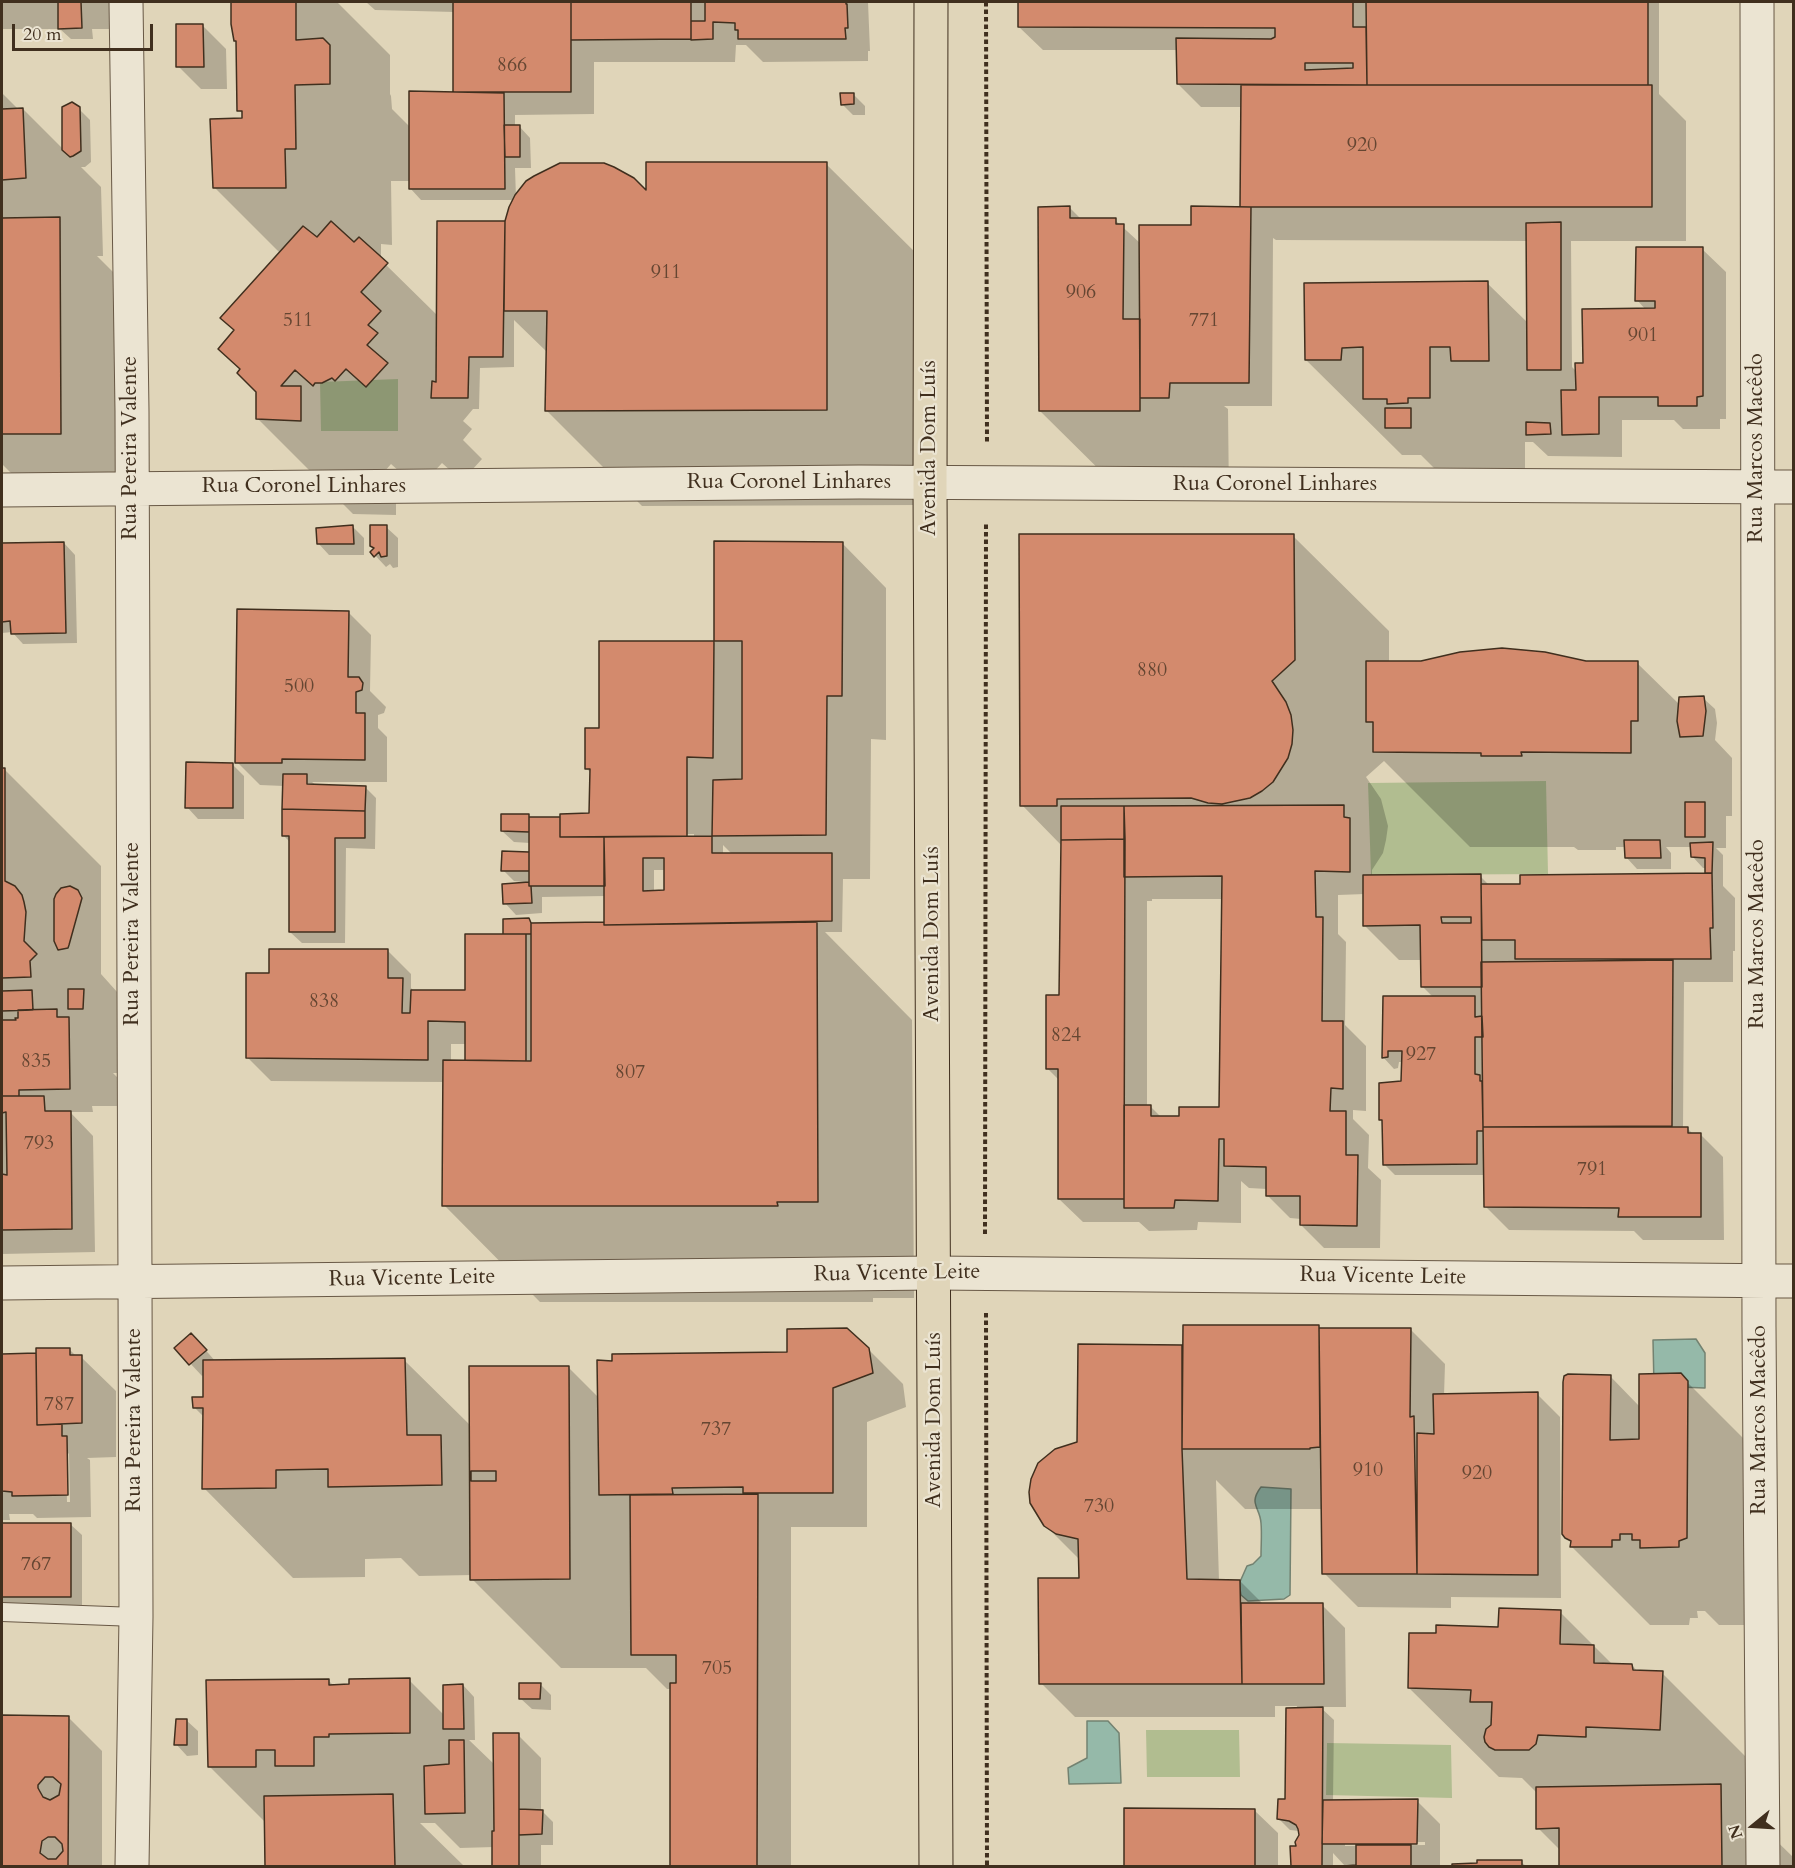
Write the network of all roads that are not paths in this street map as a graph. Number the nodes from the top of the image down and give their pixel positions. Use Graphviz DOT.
graph roads {
  1 [pos="126,2"];
  2 [pos="931,2"];
  3 [pos="1757,2"];
  4 [pos="930,484"];
  5 [pos="1757,487"];
  6 [pos="131,488"];
  7 [pos="1794,488"];
  8 [pos="2,490"];
  9 [pos="934,1273"];
  10 [pos="1760,1281"];
  11 [pos="1794,1281"];
  12 [pos="135,1282"];
  13 [pos="2,1283"];
  14 [pos="2,1612"];
  15 [pos="136,1617"];
  16 [pos="132,1866"];
  17 [pos="936,1866"];
  18 [pos="1763,1866"];
  1 -- 6 [label="street, Rua Pereira Valente"];
  2 -- 4 [label="main road, Avenida Dom Luís"];
  3 -- 5 [label="street, Rua Marcos Macêdo"];
  4 -- 5 [label="street, Rua Coronel Linhares"];
  4 -- 6 [label="street, Rua Coronel Linhares"];
  4 -- 9 [label="main road, Avenida Dom Luís"];
  5 -- 7 [label="street, Rua Coronel Linhares"];
  5 -- 10 [label="street, Rua Marcos Macêdo"];
  6 -- 8 [label="street, Rua Coronel Linhares"];
  6 -- 12 [label="street, Rua Pereira Valente"];
  9 -- 10 [label="street, Rua Vicente Leite"];
  9 -- 12 [label="street, Rua Vicente Leite"];
  9 -- 17 [label="main road, Avenida Dom Luís"];
  10 -- 11 [label="street, Rua Vicente Leite"];
  10 -- 18 [label="street, Rua Marcos Macêdo"];
  12 -- 13 [label="street, Rua Vicente Leite"];
  12 -- 15 [label="street, Rua Pereira Valente"];
  14 -- 15 [label="lane"];
  15 -- 16 [label="street, Rua Pereira Valente"];
}
